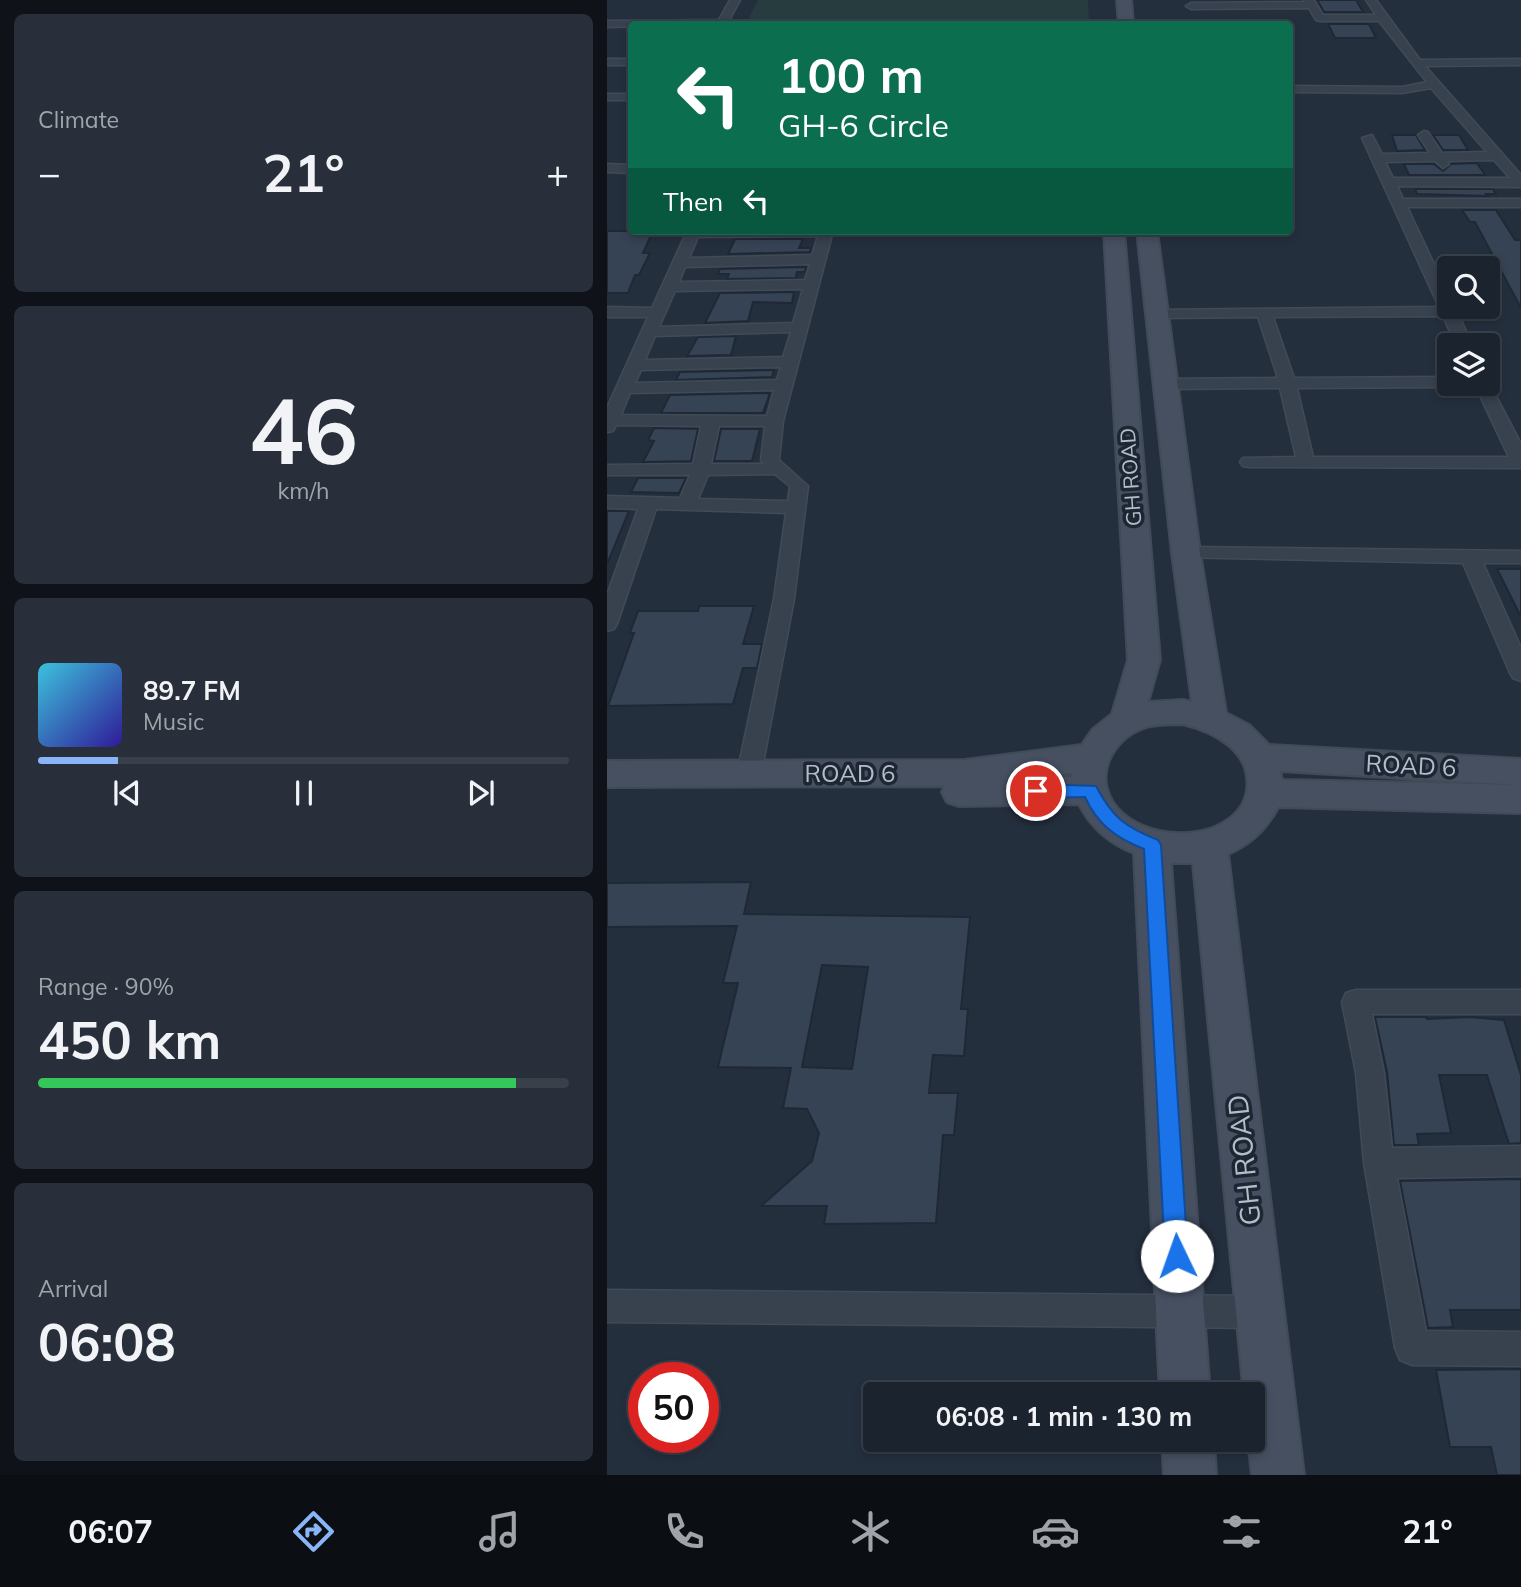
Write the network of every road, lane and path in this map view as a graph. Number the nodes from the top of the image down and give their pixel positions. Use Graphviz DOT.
graph roads {
  1 [pos="735,0"];
  2 [pos="1124,0"];
  3 [pos="1312,4"];
  4 [pos="1191,6"];
  5 [pos="1380,13"];
  6 [pos="724,21"];
  7 [pos="1126,21"];
  8 [pos="607,24"];
  9 [pos="628,24"];
  10 [pos="1328,29"];
  11 [pos="607,62"];
  12 [pos="628,62"];
  13 [pos="1521,62"];
  14 [pos="1419,63"];
  15 [pos="1434,83"];
  16 [pos="1293,89"];
  17 [pos="607,97"];
  18 [pos="628,97"];
  19 [pos="1424,135"];
  20 [pos="1368,138"];
  21 [pos="1436,156"];
  22 [pos="1507,161"];
  23 [pos="607,168"];
  24 [pos="628,169"];
  25 [pos="1382,169"];
  26 [pos="1447,169"];
  27 [pos="1455,182"];
  28 [pos="1520,183"];
  29 [pos="1398,203"];
  30 [pos="1467,203"];
  31 [pos="1521,203"];
  32 [pos="692,235"];
  33 [pos="732,235"];
  34 [pos="1114,235"];
  35 [pos="1148,235"];
  36 [pos="823,242"];
  37 [pos="682,256"];
  38 [pos="812,284"];
  39 [pos="1437,286"];
  40 [pos="668,287"];
  41 [pos="1437,311"];
  42 [pos="607,312"];
  43 [pos="657,313"];
  44 [pos="1158,313"];
  45 [pos="1264,313"];
  46 [pos="800,327"];
  47 [pos="649,331"];
  48 [pos="790,362"];
  49 [pos="634,365"];
  50 [pos="1287,382"];
  51 [pos="1437,382"];
  52 [pos="1164,384"];
  53 [pos="784,385"];
  54 [pos="625,388"];
  55 [pos="1489,396"];
  56 [pos="711,421"];
  57 [pos="774,421"];
  58 [pos="609,424"];
  59 [pos="1249,462"];
  60 [pos="1306,463"];
  61 [pos="1521,463"];
  62 [pos="701,469"];
  63 [pos="776,469"];
  64 [pos="607,470"];
  65 [pos="607,502"];
  66 [pos="649,503"];
  67 [pos="687,504"];
  68 [pos="797,507"];
  69 [pos="1186,553"];
  70 [pos="1470,556"];
  71 [pos="1521,556"];
  72 [pos="607,624"];
  73 [pos="1521,673"];
  74 [pos="1211,719"];
  75 [pos="1127,721"];
  76 [pos="1258,757"];
  77 [pos="1521,772"];
  78 [pos="607,774"];
  79 [pos="749,774"];
  80 [pos="1091,774"];
  81 [pos="1265,793"];
  82 [pos="607,797"];
  83 [pos="1521,799"];
  84 [pos="1152,845"];
  85 [pos="1209,846"];
  86 [pos="1521,1002"];
  87 [pos="1521,1161"];
  88 [pos="1379,1163"];
  89 [pos="607,1307"];
  90 [pos="1180,1310"];
  91 [pos="1261,1312"];
  92 [pos="1521,1349"];
  93 [pos="1184,1382"];
  94 [pos="1189,1452"];
  95 [pos="1190,1475"];
  96 [pos="1278,1475"];
  1 -- 6 [label="street"];
  2 -- 7 [label="main road"];
  3 -- 4 [label="street"];
  3 -- 5 [label="street"];
  5 -- 10 [label="street"];
  5 -- 14 [label="street"];
  8 -- 9 [label="street"];
  11 -- 12 [label="street"];
  13 -- 14 [label="street"];
  14 -- 15 [label="street"];
  15 -- 16 [label="street"];
  15 -- 22 [label="street"];
  17 -- 18 [label="street"];
  19 -- 21 [label="street"];
  20 -- 25 [label="street"];
  21 -- 22 [label="street"];
  21 -- 25 [label="street"];
  21 -- 26 [label="street"];
  22 -- 26 [label="street"];
  22 -- 28 [label="street"];
  23 -- 24 [label="street"];
  25 -- 26 [label="street"];
  25 -- 27 [label="street"];
  25 -- 29 [label="street"];
  26 -- 27 [label="street"];
  27 -- 28 [label="street"];
  27 -- 30 [label="street"];
  29 -- 30 [label="street"];
  29 -- 39 [label="street"];
  30 -- 31 [label="street"];
  32 -- 37 [label="street"];
  33 -- 36 [label="street"];
  34 -- 75 [label="main road, GH ROAD"];
  35 -- 44 [label="main road, GH ROAD"];
  36 -- 37 [label="street"];
  36 -- 38 [label="street"];
  37 -- 40 [label="street"];
  38 -- 40 [label="street"];
  38 -- 46 [label="street"];
  40 -- 43 [label="street"];
  41 -- 45 [label="street"];
  42 -- 43 [label="street"];
  43 -- 47 [label="street"];
  44 -- 45 [label="street"];
  44 -- 52 [label="main road, GH ROAD"];
  45 -- 50 [label="street"];
  46 -- 47 [label="street"];
  46 -- 48 [label="street"];
  47 -- 49 [label="street"];
  48 -- 49 [label="street"];
  48 -- 53 [label="street"];
  49 -- 54 [label="street"];
  50 -- 51 [label="street"];
  50 -- 52 [label="street"];
  50 -- 60 [label="street"];
  52 -- 69 [label="main road, GH ROAD"];
  53 -- 54 [label="street"];
  53 -- 57 [label="street"];
  54 -- 58 [label="street"];
  55 -- 61 [label="street"];
  56 -- 57 [label="street"];
  56 -- 58 [label="street"];
  56 -- 62 [label="street"];
  57 -- 63 [label="street"];
  59 -- 60 [label="street"];
  60 -- 61 [label="street"];
  62 -- 63 [label="street"];
  62 -- 64 [label="street"];
  62 -- 67 [label="street"];
  63 -- 68 [label="street"];
  65 -- 66 [label="street"];
  66 -- 67 [label="street"];
  66 -- 72 [label="street"];
  67 -- 68 [label="street"];
  68 -- 79 [label="street"];
  69 -- 70 [label="street"];
  69 -- 74 [label="main road, GH ROAD"];
  70 -- 71 [label="street"];
  70 -- 73 [label="street"];
  74 -- 75 [label="main road"];
  74 -- 76 [label="main road"];
  75 -- 80 [label="main road"];
  76 -- 77 [label="main road, ROAD 6"];
  76 -- 81 [label="main road"];
  78 -- 79 [label="main road, ROAD 6"];
  79 -- 80 [label="main road, ROAD 6"];
  80 -- 82 [label="main road, ROAD 6"];
  80 -- 84 [label="main road"];
  81 -- 83 [label="main road, ROAD 6"];
  81 -- 85 [label="main road"];
  84 -- 85 [label="main road"];
  84 -- 90 [label="main road"];
  85 -- 91 [label="main road, GH ROAD"];
  86 -- 88 [label="street"];
  87 -- 88 [label="street"];
  88 -- 92 [label="street"];
  89 -- 90 [label="street"];
  90 -- 91 [label="street"];
  90 -- 93 [label="main road"];
  91 -- 96 [label="main road, GH ROAD"];
  94 -- 95 [label="main road"];
}
